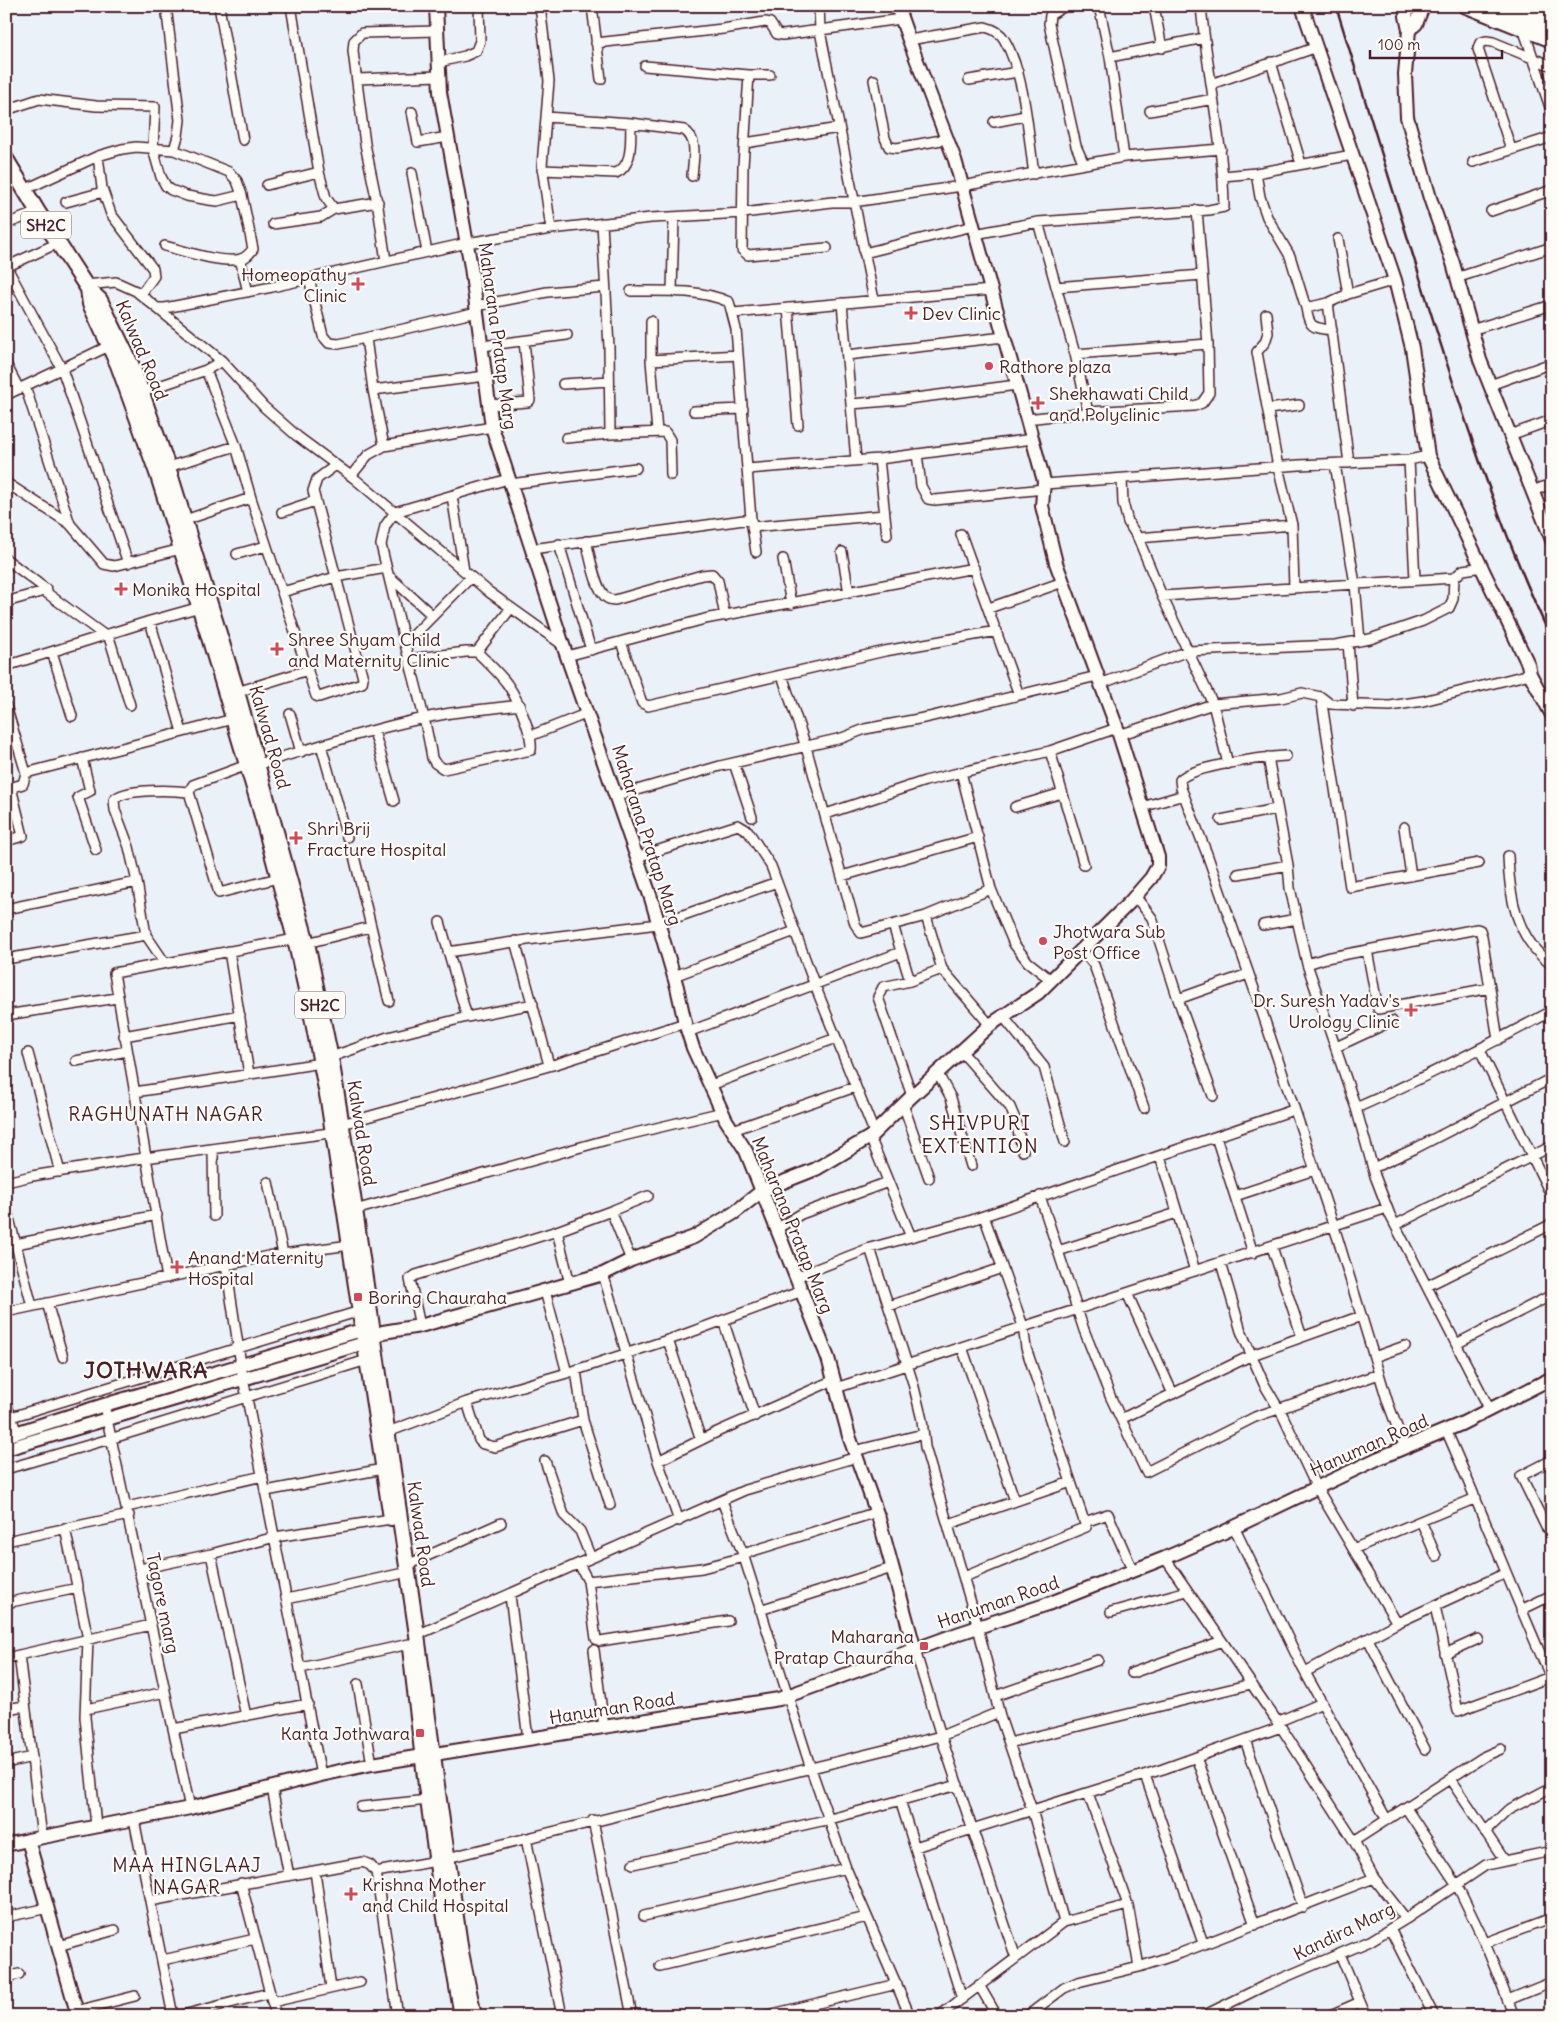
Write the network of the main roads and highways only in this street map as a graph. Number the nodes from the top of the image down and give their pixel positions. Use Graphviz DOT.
graph roads {
  1 [pos="6,159"];
  2 [pos="87,287"];
  3 [pos="253,765"];
  4 [pos="301,941"];
  5 [pos="339,1130"];
  6 [pos="372,1334"];
  7 [pos="403,1569"];
  8 [pos="428,1755"];
  9 [pos="442,1859"];
  10 [pos="464,2001"];
  11 [pos="462,2016"];
  12 [pos="474,2016"];
  1 -- 2 [label="main road, Kalwad Road / SH2C"];
  2 -- 3 [label="main road, Kalwad Road / SH2C"];
  2 -- 3 [label="main road, Kalwad Road / SH2C"];
  3 -- 4 [label="main road, Kalwad Road / SH2C"];
  3 -- 4 [label="main road, Kalwad Road / SH2C"];
  4 -- 5 [label="main road, Kalwad Road / SH2C"];
  5 -- 6 [label="main road, Kalwad Road / SH2C"];
  5 -- 6 [label="main road, Kalwad Road / SH2C"];
  6 -- 7 [label="main road, Kalwad Road / SH2C"];
  6 -- 7 [label="main road, Kalwad Road / SH2C"];
  7 -- 8 [label="main road, Kalwad Road / SH2C"];
  8 -- 9 [label="main road, Kalwad Road / SH2C"];
  8 -- 9 [label="main road, Kalwad Road / SH2C"];
  9 -- 10 [label="main road, Kalwad Road / SH2C"];
  10 -- 11 [label="main road, Kalwad Road / SH2C"];
  10 -- 12 [label="main road, Kalwad Road / SH2C"];
}
